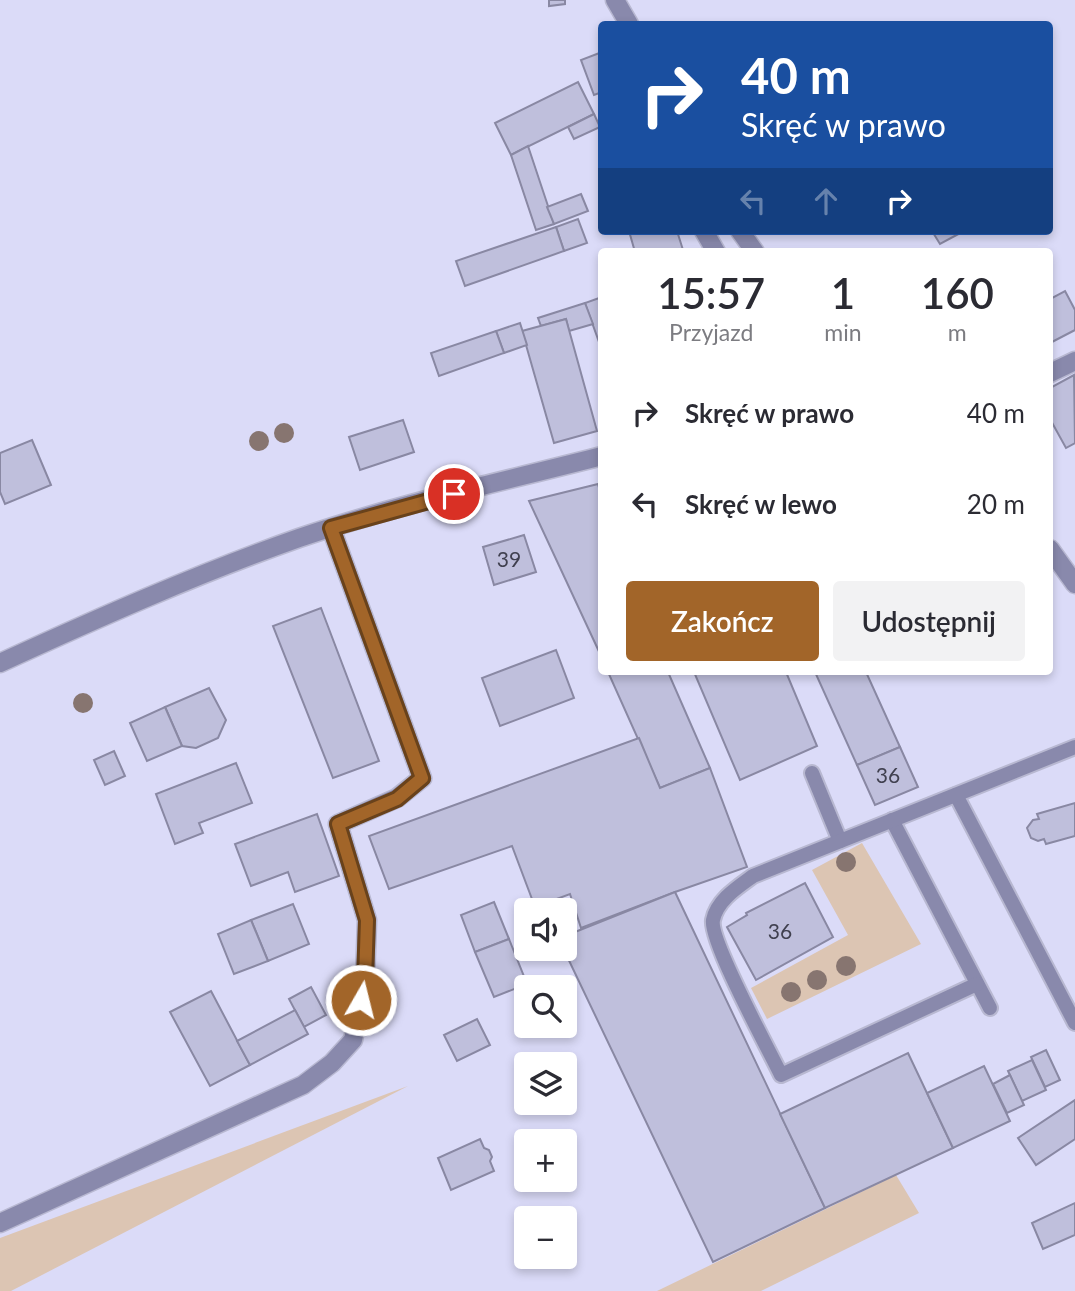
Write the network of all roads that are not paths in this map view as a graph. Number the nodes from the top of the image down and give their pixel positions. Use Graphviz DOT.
graph roads {
  1 [pos="615,0"];
  2 [pos="627,21"];
  3 [pos="1075,361"];
  4 [pos="1053,372"];
  5 [pos="598,457"];
  6 [pos="331,528"];
  7 [pos="1053,553"];
  8 [pos="1075,584"];
  9 [pos="0,663"];
  10 [pos="1075,747"];
  11 [pos="812,773"];
  12 [pos="956,795"];
  13 [pos="892,820"];
  14 [pos="841,841"];
  15 [pos="977,984"];
  16 [pos="990,1008"];
  17 [pos="1075,1023"];
  18 [pos="0,1223"];
  1 -- 2 [label="street"];
  3 -- 4 [label="street"];
  5 -- 6 [label="street"];
  6 -- 9 [label="street"];
  6 -- 18 [label="street"];
  7 -- 8 [label="street"];
  10 -- 12 [label="lane"];
  11 -- 14 [label="lane"];
  12 -- 13 [label="lane"];
  12 -- 17 [label="lane"];
  13 -- 14 [label="lane"];
  13 -- 15 [label="lane"];
  14 -- 15 [label="lane"];
  15 -- 16 [label="lane"];
}
